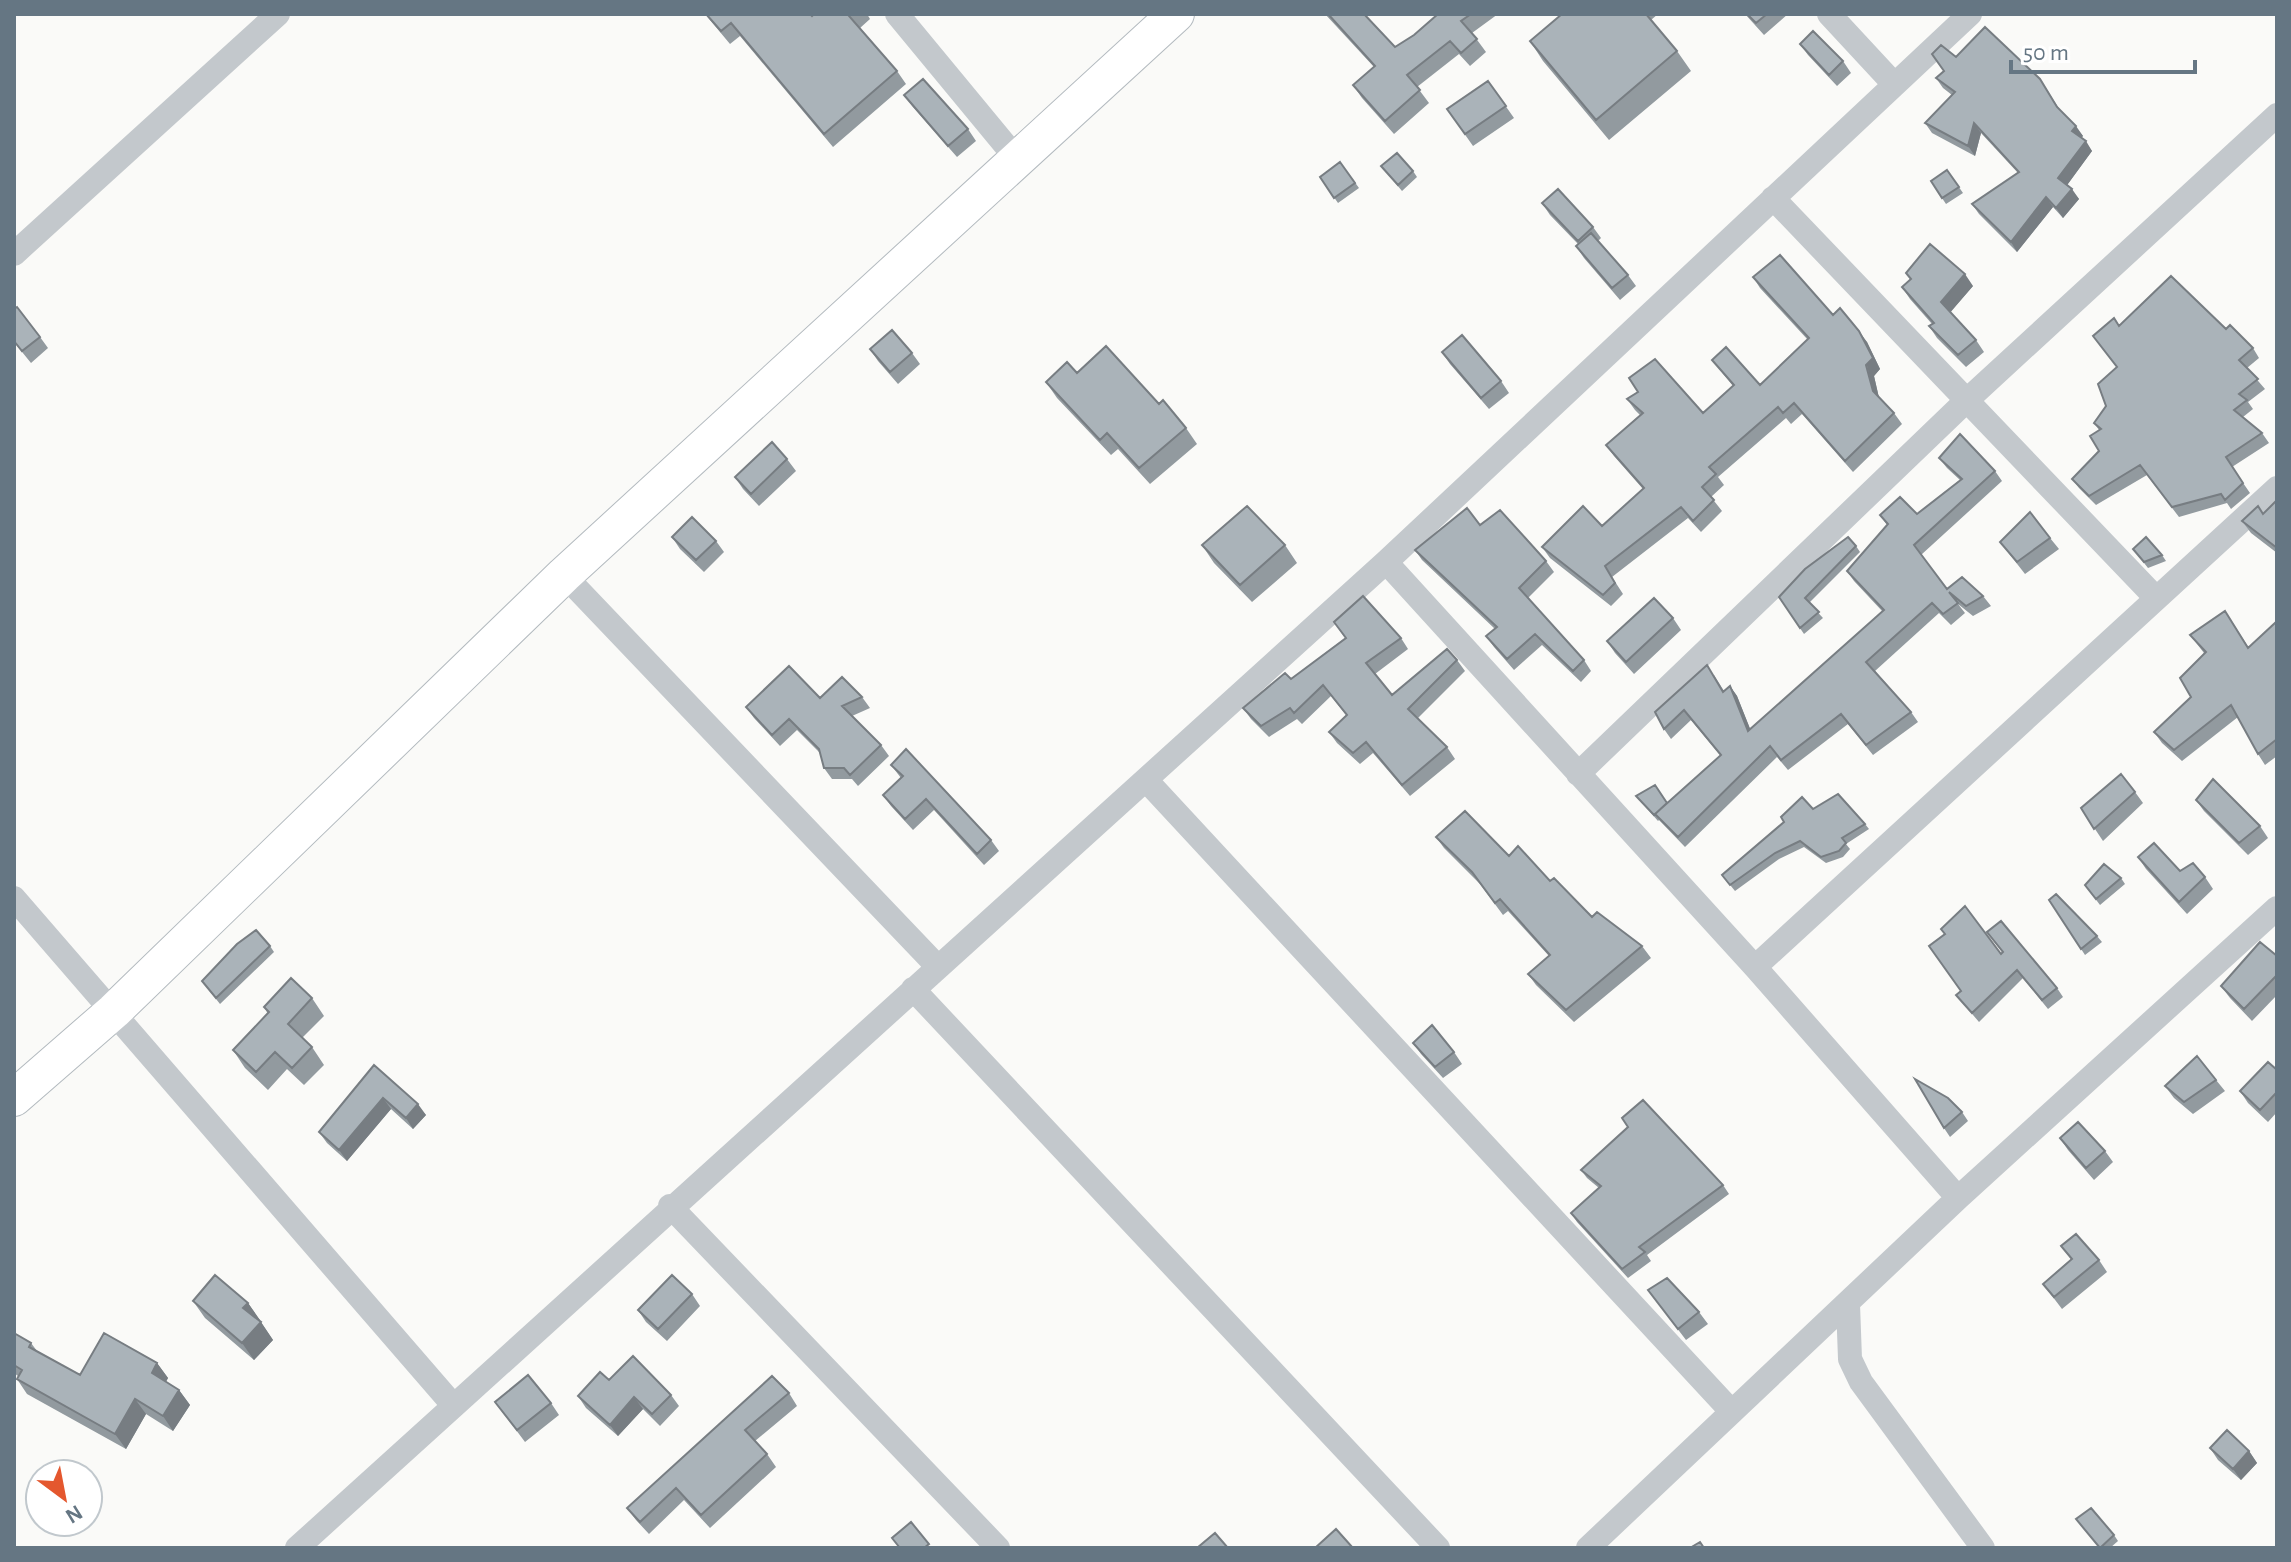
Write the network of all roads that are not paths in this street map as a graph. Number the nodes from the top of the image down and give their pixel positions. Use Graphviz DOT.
graph roads {
  1 [pos="278,14"];
  2 [pos="897,14"];
  3 [pos="1176,14"];
  4 [pos="1829,14"];
  5 [pos="1970,14"];
  6 [pos="1893,83"];
  7 [pos="2277,115"];
  8 [pos="1016,158"];
  9 [pos="1773,198"];
  10 [pos="14,254"];
  11 [pos="1965,402"];
  12 [pos="2277,488"];
  13 [pos="1386,562"];
  14 [pos="564,575"];
  15 [pos="2155,597"];
  16 [pos="1578,774"];
  17 [pos="1146,780"];
  18 [pos="14,898"];
  19 [pos="2277,908"];
  20 [pos="938,967"];
  21 [pos="1755,967"];
  22 [pos="913,989"];
  23 [pos="114,1011"];
  24 [pos="14,1098"];
  25 [pos="1958,1198"];
  26 [pos="670,1206"];
  27 [pos="1848,1304"];
  28 [pos="453,1405"];
  29 [pos="1732,1412"];
  30 [pos="297,1547"];
  31 [pos="998,1548"];
  32 [pos="1438,1548"];
  33 [pos="1588,1548"];
  34 [pos="1983,1548"];
  1 -- 10 [label="street"];
  2 -- 8 [label="street"];
  3 -- 8 [label="main road"];
  4 -- 6 [label="street"];
  5 -- 6 [label="street"];
  6 -- 9 [label="street"];
  7 -- 11 [label="street"];
  8 -- 14 [label="main road"];
  9 -- 11 [label="street"];
  9 -- 13 [label="street"];
  11 -- 15 [label="street"];
  11 -- 16 [label="street"];
  12 -- 15 [label="street"];
  13 -- 16 [label="street"];
  13 -- 17 [label="street"];
  14 -- 20 [label="street"];
  14 -- 23 [label="main road"];
  15 -- 21 [label="street"];
  16 -- 21 [label="street"];
  17 -- 20 [label="street"];
  17 -- 29 [label="street"];
  18 -- 23 [label="street"];
  19 -- 25 [label="street"];
  20 -- 22 [label="street"];
  21 -- 25 [label="street"];
  22 -- 26 [label="street"];
  22 -- 32 [label="street"];
  23 -- 24 [label="main road"];
  23 -- 28 [label="street"];
  25 -- 27 [label="street"];
  26 -- 28 [label="street"];
  26 -- 31 [label="street"];
  27 -- 29 [label="street"];
  27 -- 34 [label="street"];
  28 -- 30 [label="street"];
  29 -- 33 [label="street"];
}
